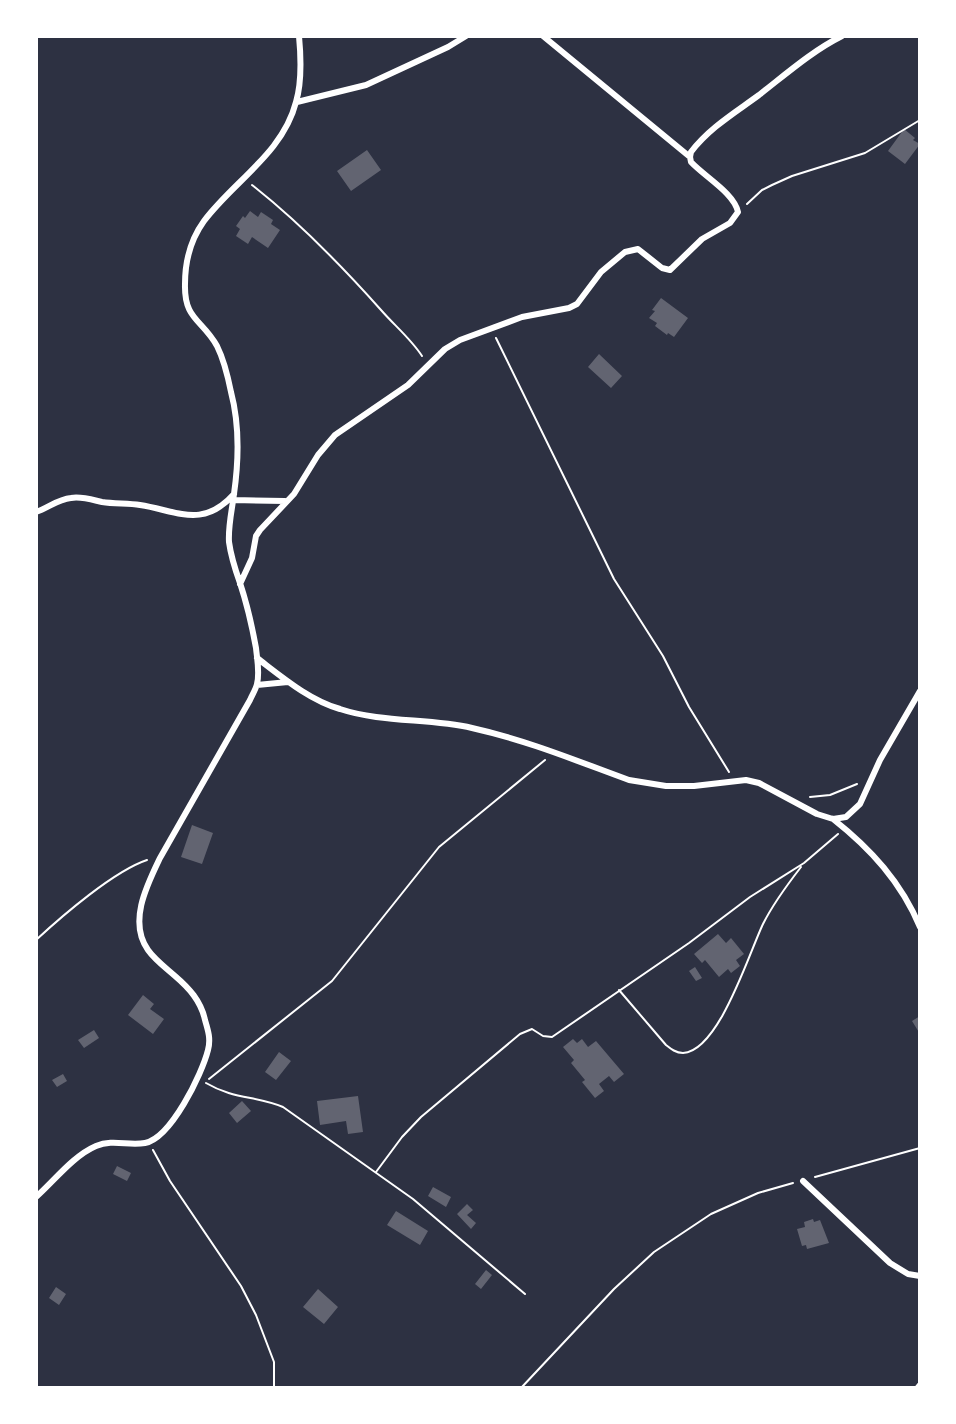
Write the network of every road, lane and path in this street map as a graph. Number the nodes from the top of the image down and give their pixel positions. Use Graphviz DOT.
graph roads {
  1 [pos="299,36"];
  2 [pos="466,36"];
  3 [pos="543,36"];
  4 [pos="842,36"];
  5 [pos="297,102"];
  6 [pos="920,120"];
  7 [pos="690,157"];
  8 [pos="245,179"];
  9 [pos="738,212"];
  10 [pos="491,329"];
  11 [pos="426,367"];
  12 [pos="234,497"];
  13 [pos="287,501"];
  14 [pos="36,512"];
  15 [pos="240,584"];
  16 [pos="257,658"];
  17 [pos="288,682"];
  18 [pos="257,685"];
  19 [pos="920,691"];
  20 [pos="555,752"];
  21 [pos="872,777"];
  22 [pos="733,781"];
  23 [pos="789,799"];
  24 [pos="833,819"];
  25 [pos="845,828"];
  26 [pos="160,858"];
  27 [pos="804,863"];
  28 [pos="920,927"];
  29 [pos="36,940"];
  30 [pos="619,990"];
  31 [pos="205,1082"];
  32 [pos="190,1095"];
  33 [pos="149,1142"];
  34 [pos="920,1148"];
  35 [pos="376,1172"];
  36 [pos="803,1181"];
  37 [pos="36,1197"];
  38 [pos="920,1276"];
  39 [pos="525,1294"];
  40 [pos="920,1382"];
  41 [pos="274,1388"];
  42 [pos="521,1388"];
  43 [pos="915,1388"];
  1 -- 5 [label="street"];
  2 -- 5 [label="street"];
  3 -- 7 [label="street"];
  4 -- 7 [label="street"];
  5 -- 8 [label="street"];
  6 -- 9 [label="path"];
  7 -- 9 [label="street"];
  8 -- 11 [label="path"];
  8 -- 12 [label="street"];
  9 -- 10 [label="street"];
  10 -- 11 [label="street"];
  10 -- 22 [label="path"];
  11 -- 13 [label="street"];
  12 -- 13 [label="street"];
  12 -- 14 [label="street"];
  12 -- 15 [label="street"];
  13 -- 15 [label="street"];
  15 -- 16 [label="street"];
  16 -- 17 [label="street"];
  16 -- 18 [label="street"];
  17 -- 18 [label="street"];
  17 -- 20 [label="street"];
  18 -- 26 [label="street"];
  19 -- 21 [label="street"];
  20 -- 22 [label="street"];
  20 -- 31 [label="path"];
  21 -- 23 [label="path"];
  21 -- 24 [label="street"];
  22 -- 23 [label="street"];
  23 -- 24 [label="street"];
  24 -- 25 [label="street"];
  25 -- 27 [label="path"];
  25 -- 28 [label="street"];
  26 -- 29 [label="path"];
  26 -- 32 [label="street"];
  27 -- 30 [label="path"];
  27 -- 30 [label="path"];
  30 -- 35 [label="path"];
  31 -- 32 [label="path"];
  31 -- 35 [label="path"];
  32 -- 33 [label="street"];
  33 -- 37 [label="street"];
  33 -- 41 [label="path"];
  34 -- 36 [label="path"];
  35 -- 39 [label="path"];
  36 -- 38 [label="street"];
  36 -- 42 [label="path"];
  40 -- 43 [label="path"];
}
